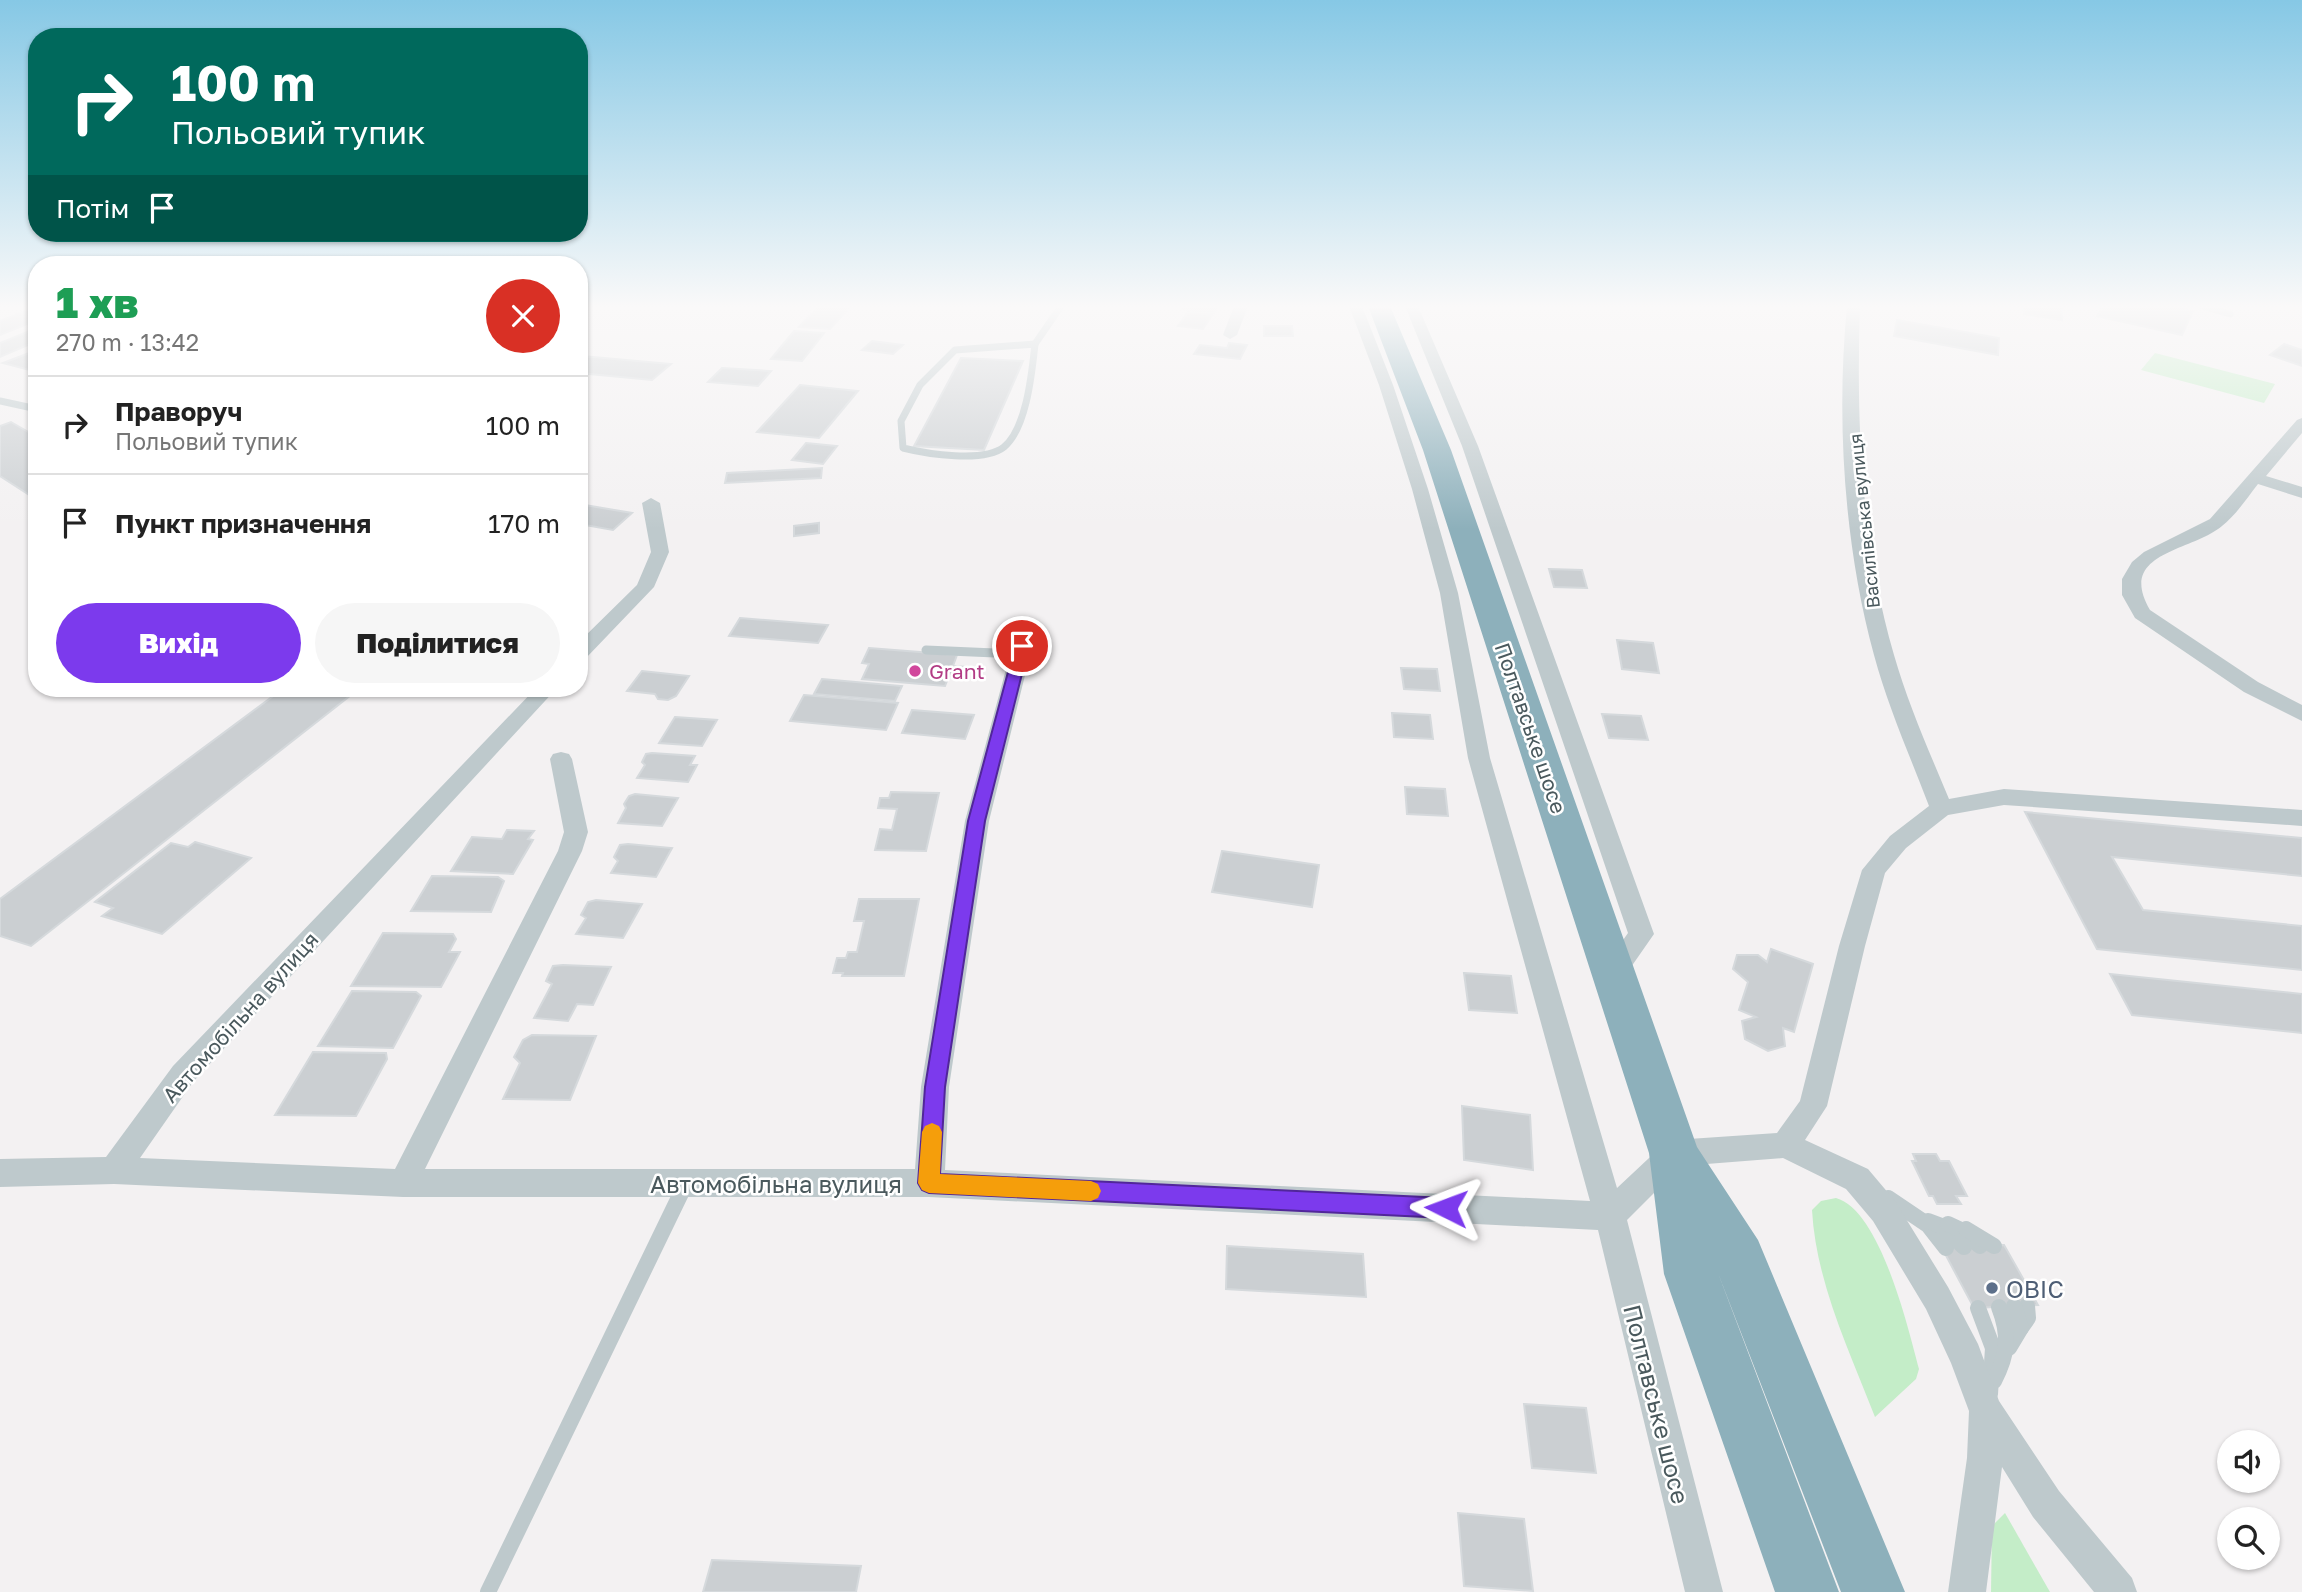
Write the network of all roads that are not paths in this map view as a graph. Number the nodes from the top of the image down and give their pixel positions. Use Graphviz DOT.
graph roads {
  1 [pos="925,380"];
  2 [pos="1031,380"];
  3 [pos="1384,380"];
  4 [pos="1409,380"];
  5 [pos="1442,380"];
  6 [pos="1854,380"];
  7 [pos="0,401"];
  8 [pos="28,407"];
  9 [pos="2302,423"];
  10 [pos="2256,478"];
  11 [pos="2302,493"];
  12 [pos="651,503"];
  13 [pos="588,645"];
  14 [pos="926,650"];
  15 [pos="1021,650"];
  16 [pos="539,697"];
  17 [pos="2302,714"];
  18 [pos="561,759"];
  19 [pos="1941,808"];
  20 [pos="2302,818"];
  21 [pos="1614,973"];
  22 [pos="1785,1145"];
  23 [pos="1674,1153"];
  24 [pos="114,1170"];
  25 [pos="0,1173"];
  26 [pos="1857,1179"];
  27 [pos="687,1182"];
  28 [pos="403,1183"];
  29 [pos="929,1183"];
  30 [pos="1609,1216"];
  31 [pos="1920,1218"];
  32 [pos="1946,1248"];
  33 [pos="1978,1308"];
  34 [pos="2008,1348"];
  35 [pos="1989,1399"];
  36 [pos="488,1592"];
  37 [pos="1704,1592"];
  38 [pos="1807,1592"];
  39 [pos="1873,1592"];
  40 [pos="1967,1592"];
  41 [pos="2118,1592"];
  1 -- 2 [label="lane"];
  3 -- 30 [label="street"];
  4 -- 21 [label="highway, Полтавське шосе"];
  5 -- 21 [label="street"];
  6 -- 19 [label="street, Василівська вулиця"];
  7 -- 8 [label="lane"];
  9 -- 10 [label="street"];
  10 -- 11 [label="street"];
  10 -- 17 [label="street"];
  12 -- 13 [label="street"];
  14 -- 15 [label="lane"];
  15 -- 29 [label="street"];
  16 -- 24 [label="street, Автомобільна вулиця"];
  18 -- 28 [label="street"];
  19 -- 20 [label="street"];
  19 -- 22 [label="street"];
  21 -- 23 [label="highway, Полтавське шосе"];
  22 -- 23 [label="street"];
  22 -- 26 [label="street"];
  23 -- 30 [label="street"];
  23 -- 38 [label="highway"];
  23 -- 39 [label="highway"];
  24 -- 25 [label="street, Автомобільна вулиця"];
  24 -- 28 [label="street, Автомобільна вулиця"];
  26 -- 31 [label="lane"];
  26 -- 35 [label="street"];
  27 -- 28 [label="street, Автомобільна вулиця"];
  27 -- 29 [label="street, Автомобільна вулиця"];
  27 -- 36 [label="lane"];
  29 -- 30 [label="street, Автомобільна вулиця"];
  30 -- 37 [label="street, Полтавське шосе"];
  31 -- 31 [label="lane"];
  31 -- 32 [label="lane"];
  33 -- 35 [label="lane"];
  34 -- 34 [label="lane"];
  34 -- 35 [label="lane"];
  35 -- 40 [label="street"];
  35 -- 41 [label="street"];
}
